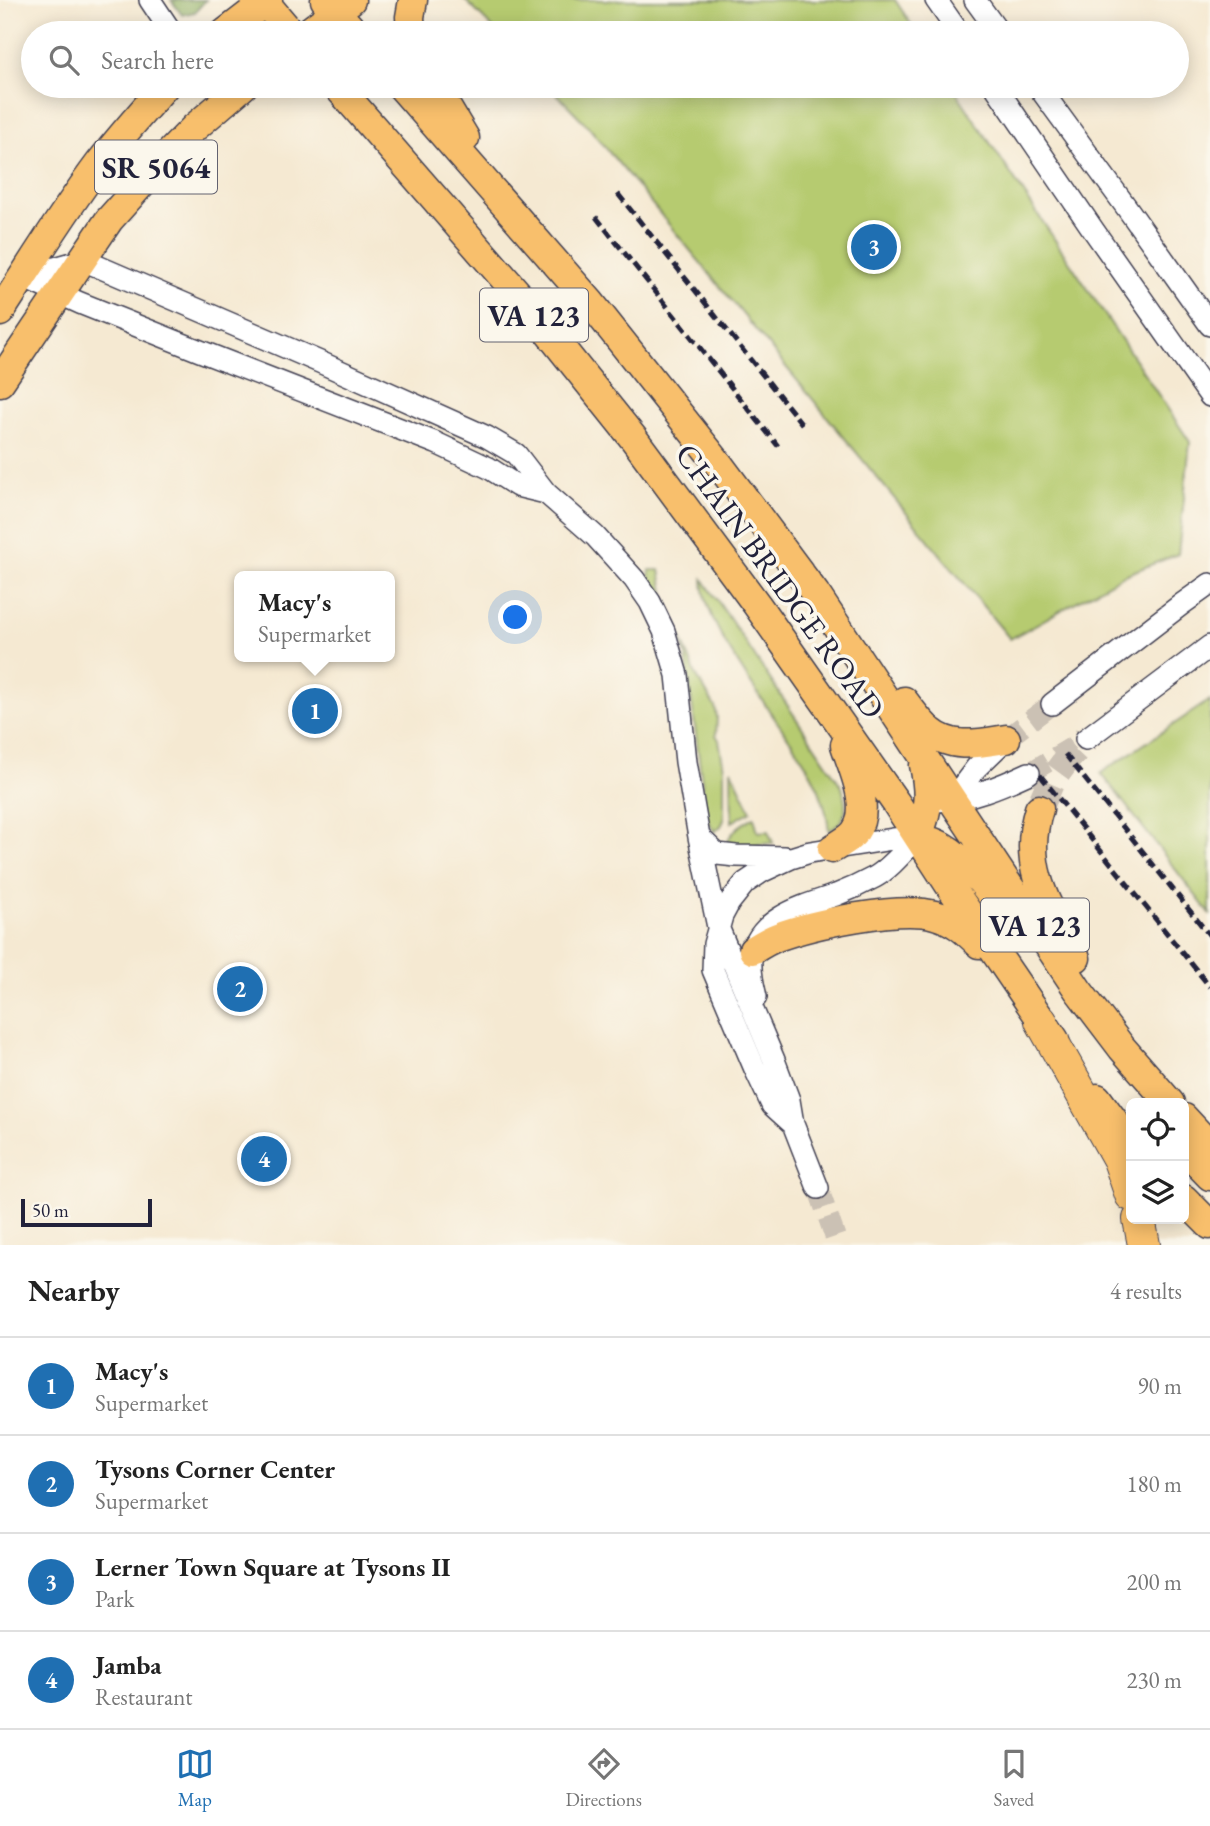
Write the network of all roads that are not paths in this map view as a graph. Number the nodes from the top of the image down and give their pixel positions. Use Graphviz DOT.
graph roads {
  1 [pos="150,0"];
  2 [pos="412,0"];
  3 [pos="936,0"];
  4 [pos="975,0"];
  5 [pos="265,1"];
  6 [pos="337,4"];
  7 [pos="164,21"];
  8 [pos="240,21"];
  9 [pos="281,21"];
  10 [pos="319,21"];
  11 [pos="348,21"];
  12 [pos="411,21"];
  13 [pos="951,21"];
  14 [pos="990,21"];
  15 [pos="154,98"];
  16 [pos="229,98"];
  17 [pos="347,98"];
  18 [pos="412,98"];
  19 [pos="441,98"];
  20 [pos="1003,98"];
  21 [pos="1047,98"];
  22 [pos="509,209"];
  23 [pos="83,260"];
  24 [pos="22,277"];
  25 [pos="60,294"];
  26 [pos="0,313"];
  27 [pos="1210,325"];
  28 [pos="0,382"];
  29 [pos="1210,396"];
  30 [pos="546,493"];
  31 [pos="1210,584"];
  32 [pos="815,593"];
  33 [pos="1210,646"];
  34 [pos="1052,704"];
  35 [pos="837,719"];
  36 [pos="1006,739"];
  37 [pos="1086,739"];
  38 [pos="1029,773"];
  39 [pos="940,801"];
  40 [pos="896,803"];
  41 [pos="1039,809"];
  42 [pos="699,837"];
  43 [pos="918,837"];
  44 [pos="945,848"];
  45 [pos="832,849"];
  46 [pos="791,858"];
  47 [pos="952,889"];
  48 [pos="718,927"];
  49 [pos="753,950"];
  50 [pos="1015,982"];
  51 [pos="1041,1021"];
  52 [pos="1122,1048"];
  53 [pos="774,1060"];
  54 [pos="1140,1098"];
  55 [pos="1166,1098"];
  56 [pos="1189,1123"];
  57 [pos="793,1124"];
  58 [pos="1126,1137"];
  59 [pos="1210,1146"];
  60 [pos="1189,1154"];
  61 [pos="1210,1176"];
  62 [pos="1126,1180"];
  63 [pos="818,1188"];
  64 [pos="1189,1204"];
  65 [pos="1140,1224"];
  66 [pos="1210,1225"];
  67 [pos="1144,1245"];
  1 -- 7 [label="street"];
  2 -- 12 [label="main road"];
  3 -- 13 [label="street"];
  4 -- 14 [label="street"];
  5 -- 8 [label="main road"];
  5 -- 9 [label="main road"];
  6 -- 10 [label="main road"];
  6 -- 11 [label="main road"];
  15 -- 24 [label="main road, SR 5064"];
  16 -- 23 [label="main road, SR 5064"];
  17 -- 35 [label="main road, CHAIN BRIDGE ROAD / VA 123"];
  18 -- 22 [label="main road, CHAIN BRIDGE ROAD / VA 123"];
  19 -- 22 [label="main road"];
  20 -- 29 [label="street"];
  21 -- 27 [label="street"];
  22 -- 32 [label="main road, CHAIN BRIDGE ROAD / VA 123"];
  23 -- 24 [label="street"];
  23 -- 25 [label="main road, SR 5064"];
  23 -- 30 [label="street"];
  24 -- 25 [label="street"];
  24 -- 26 [label="main road, SR 5064"];
  25 -- 28 [label="main road, SR 5064"];
  25 -- 30 [label="street"];
  30 -- 42 [label="street"];
  31 -- 34 [label="street"];
  32 -- 36 [label="main road"];
  32 -- 39 [label="main road, CHAIN BRIDGE ROAD / VA 123"];
  33 -- 37 [label="street"];
  35 -- 40 [label="main road, CHAIN BRIDGE ROAD / VA 123"];
  35 -- 45 [label="main road"];
  36 -- 39 [label="street"];
  38 -- 39 [label="street"];
  39 -- 40 [label="street"];
  39 -- 43 [label="main road"];
  39 -- 44 [label="main road"];
  39 -- 52 [label="main road, CHAIN BRIDGE ROAD / VA 123"];
  40 -- 43 [label="main road, CHAIN BRIDGE ROAD / VA 123"];
  41 -- 52 [label="main road"];
  42 -- 46 [label="street"];
  42 -- 48 [label="street"];
  43 -- 44 [label="main road"];
  43 -- 45 [label="street"];
  43 -- 47 [label="main road, CHAIN BRIDGE ROAD / VA 123"];
  43 -- 49 [label="street"];
  44 -- 47 [label="main road"];
  44 -- 54 [label="main road"];
  45 -- 46 [label="street"];
  46 -- 48 [label="street"];
  47 -- 50 [label="main road, CHAIN BRIDGE ROAD / VA 123"];
  48 -- 53 [label="street"];
  48 -- 57 [label="street"];
  49 -- 50 [label="main road"];
  49 -- 53 [label="street"];
  50 -- 51 [label="main road, CHAIN BRIDGE ROAD / VA 123"];
  51 -- 58 [label="main road, CHAIN BRIDGE ROAD / VA 123"];
  51 -- 62 [label="highway"];
  52 -- 55 [label="main road, CHAIN BRIDGE ROAD / VA 123"];
  53 -- 57 [label="street"];
  56 -- 59 [label="main road"];
  57 -- 63 [label="street"];
  60 -- 61 [label="main road"];
  64 -- 66 [label="main road"];
  65 -- 67 [label="highway"];
}
